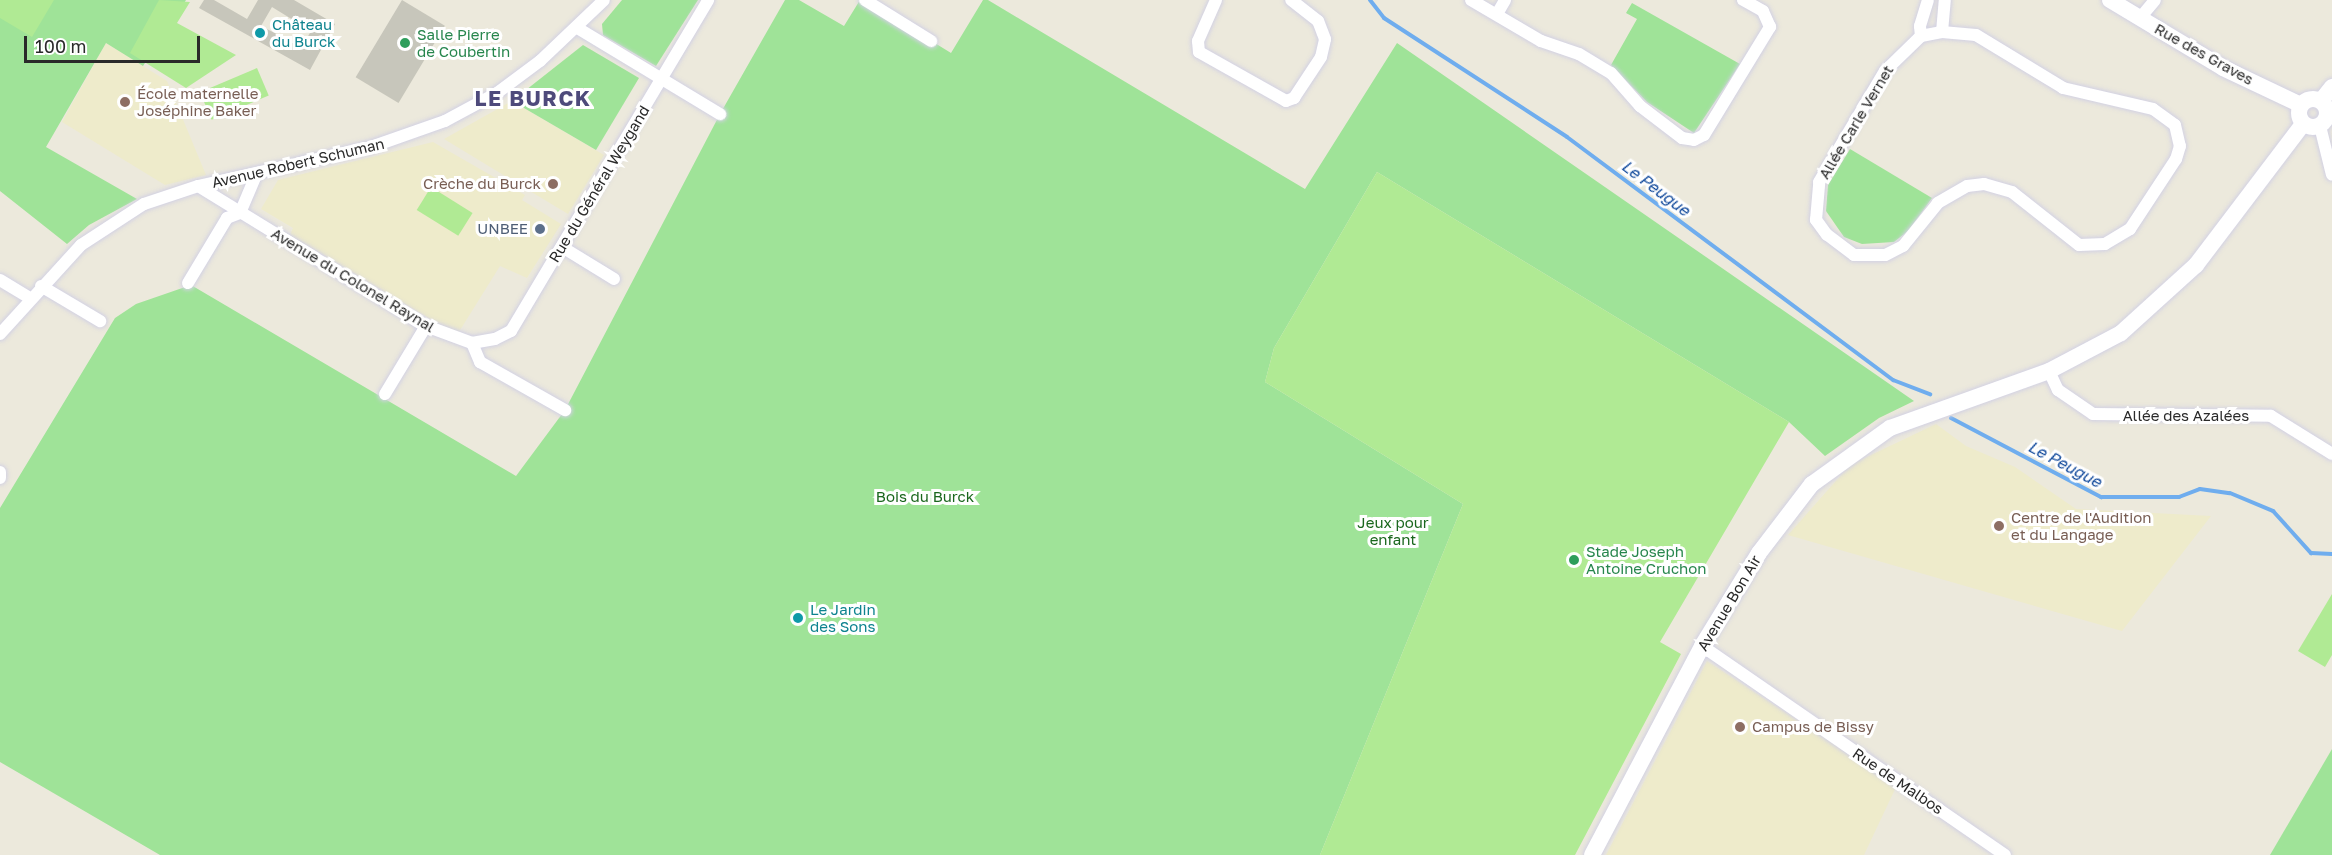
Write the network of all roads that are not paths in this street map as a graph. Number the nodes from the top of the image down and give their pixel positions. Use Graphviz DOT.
graph roads {
  1 [pos="604,0"];
  2 [pos="708,0"];
  3 [pos="865,0"];
  4 [pos="1216,0"];
  5 [pos="1291,0"];
  6 [pos="1471,0"];
  7 [pos="1505,0"];
  8 [pos="1743,0"];
  9 [pos="1928,0"];
  10 [pos="1945,0"];
  11 [pos="2110,0"];
  12 [pos="2155,0"];
  13 [pos="1497,14"];
  14 [pos="2140,18"];
  15 [pos="579,29"];
  16 [pos="1942,32"];
  17 [pos="1921,36"];
  18 [pos="931,41"];
  19 [pos="662,78"];
  20 [pos="2332,87"];
  21 [pos="720,114"];
  22 [pos="2321,117"];
  23 [pos="257,173"];
  24 [pos="2332,176"];
  25 [pos="198,186"];
  26 [pos="240,213"];
  27 [pos="562,247"];
  28 [pos="614,279"];
  29 [pos="0,280"];
  30 [pos="188,283"];
  31 [pos="41,286"];
  32 [pos="30,298"];
  33 [pos="100,321"];
  34 [pos="426,326"];
  35 [pos="0,334"];
  36 [pos="471,343"];
  37 [pos="2049,371"];
  38 [pos="385,394"];
  39 [pos="565,410"];
  40 [pos="2332,454"];
  41 [pos="0,472"];
  42 [pos="0,478"];
  43 [pos="1702,646"];
  44 [pos="1592,855"];
  45 [pos="2005,855"];
  1 -- 15 [label="street, Avenue Robert Schuman"];
  2 -- 19 [label="street, Rue du Général Weygand"];
  3 -- 18 [label="street"];
  4 -- 5 [label="street"];
  6 -- 13 [label="street"];
  7 -- 13 [label="street"];
  8 -- 13 [label="street"];
  9 -- 17 [label="street"];
  10 -- 16 [label="street"];
  11 -- 14 [label="main road, Rue des Graves"];
  12 -- 14 [label="street"];
  14 -- 22 [label="main road, Rue des Graves"];
  15 -- 19 [label="street"];
  15 -- 23 [label="street, Avenue Robert Schuman"];
  16 -- 17 [label="street, Allée Carle Vernet"];
  16 -- 17 [label="street, Allée Carle Vernet"];
  19 -- 21 [label="street"];
  19 -- 27 [label="street, Rue du Général Weygand"];
  20 -- 22 [label="main road, Avenue Bon Air"];
  22 -- 24 [label="street"];
  22 -- 37 [label="main road, Avenue Bon Air"];
  23 -- 25 [label="street, Avenue Robert Schuman"];
  23 -- 26 [label="street"];
  25 -- 26 [label="street, Avenue du Colonel Raynal"];
  25 -- 31 [label="street, Avenue Robert Schuman"];
  26 -- 30 [label="street"];
  26 -- 34 [label="street, Avenue du Colonel Raynal"];
  27 -- 28 [label="street"];
  27 -- 36 [label="street, Rue du Général Weygand"];
  29 -- 32 [label="street"];
  31 -- 32 [label="street, Avenue Robert Schuman"];
  31 -- 33 [label="street"];
  32 -- 35 [label="street, Avenue Robert Schuman"];
  34 -- 36 [label="street, Avenue du Colonel Raynal"];
  34 -- 38 [label="street"];
  36 -- 39 [label="street"];
  37 -- 40 [label="street, Allée des Azalées"];
  37 -- 43 [label="main road, Avenue Bon Air"];
  41 -- 42 [label="street"];
  43 -- 44 [label="main road, Avenue Bon Air"];
  43 -- 45 [label="street, Rue de Malbos"];
}
